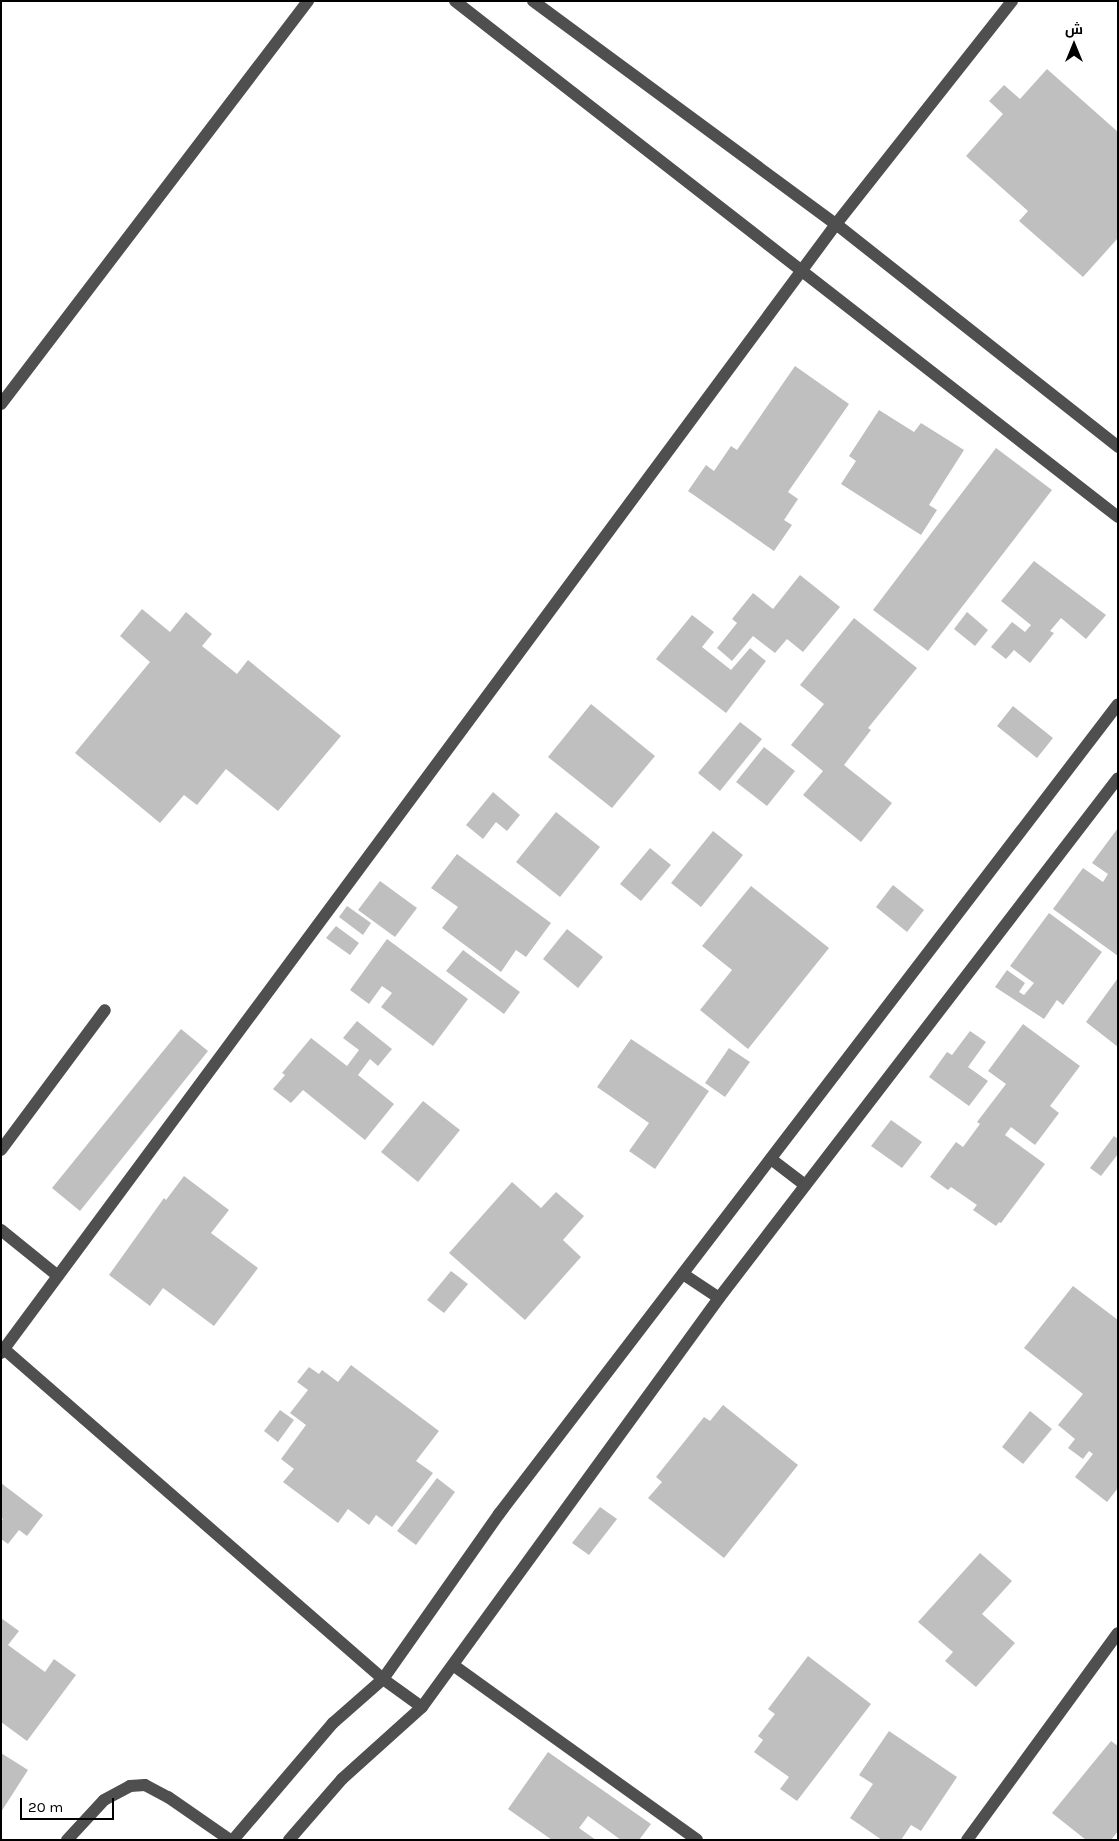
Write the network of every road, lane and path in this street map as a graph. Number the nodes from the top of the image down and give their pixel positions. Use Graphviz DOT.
graph roads {
  1 [pos="308,1"];
  2 [pos="455,1"];
  3 [pos="533,1"];
  4 [pos="1012,1"];
  5 [pos="836,224"];
  6 [pos="802,270"];
  7 [pos="1,404"];
  8 [pos="1118,447"];
  9 [pos="1118,516"];
  10 [pos="1118,704"];
  11 [pos="1118,778"];
  12 [pos="105,1010"];
  13 [pos="1,1150"];
  14 [pos="771,1159"];
  15 [pos="805,1185"];
  16 [pos="1,1230"];
  17 [pos="683,1274"];
  18 [pos="58,1276"];
  19 [pos="719,1298"];
  20 [pos="3,1351"];
  21 [pos="1118,1633"];
  22 [pos="453,1665"];
  23 [pos="383,1679"];
  24 [pos="422,1708"];
  25 [pos="67,1840"];
  26 [pos="232,1840"];
  27 [pos="289,1840"];
  28 [pos="697,1840"];
  29 [pos="967,1840"];
  1 -- 7 [label="street"];
  2 -- 6 [label="street"];
  3 -- 5 [label="street"];
  4 -- 5 [label="street"];
  5 -- 6 [label="street"];
  5 -- 8 [label="street"];
  6 -- 9 [label="street"];
  6 -- 18 [label="street"];
  10 -- 14 [label="street"];
  11 -- 15 [label="street"];
  12 -- 13 [label="street"];
  14 -- 15 [label="street"];
  14 -- 17 [label="street"];
  15 -- 19 [label="street"];
  16 -- 18 [label="street"];
  17 -- 19 [label="street"];
  17 -- 23 [label="street"];
  18 -- 20 [label="street"];
  19 -- 22 [label="street"];
  20 -- 23 [label="street"];
  21 -- 29 [label="street"];
  22 -- 24 [label="street"];
  22 -- 28 [label="street"];
  23 -- 24 [label="street"];
  23 -- 26 [label="street"];
  24 -- 27 [label="street"];
  25 -- 26 [label="street"];
}
